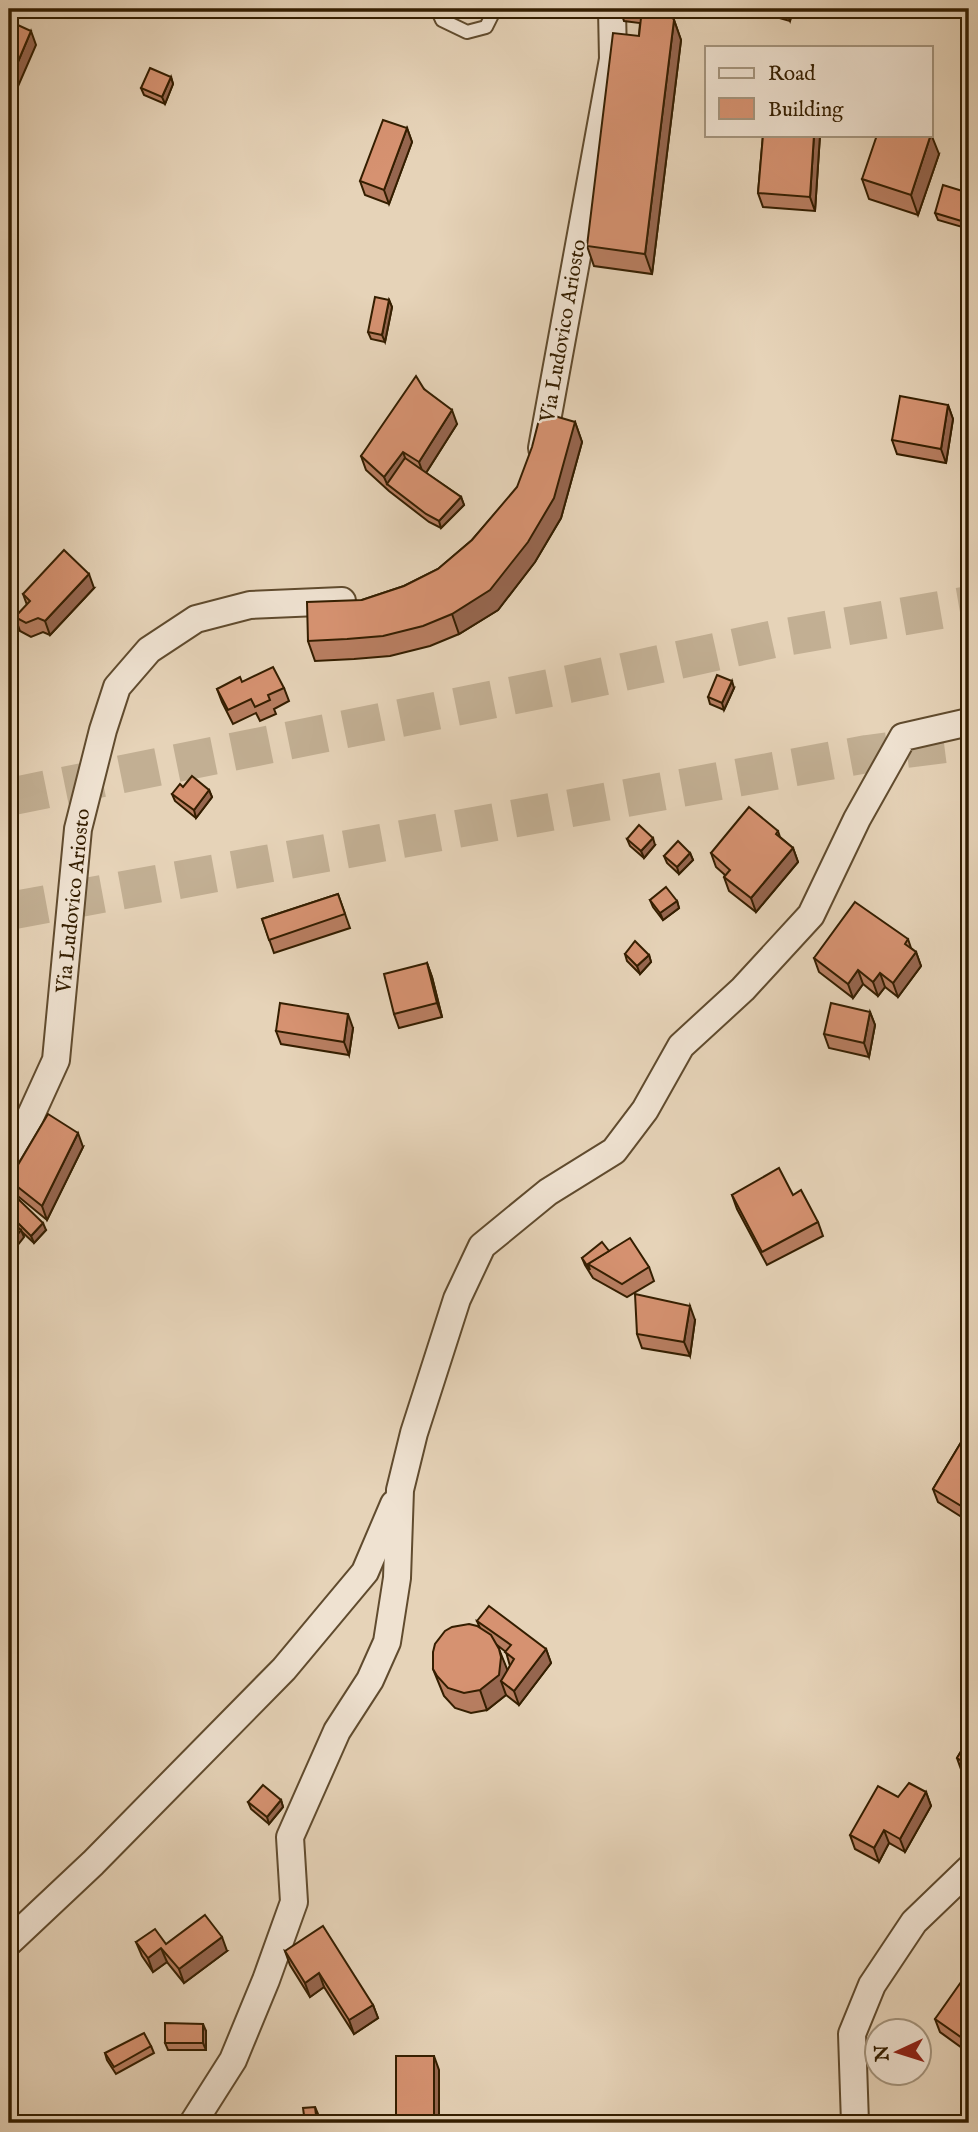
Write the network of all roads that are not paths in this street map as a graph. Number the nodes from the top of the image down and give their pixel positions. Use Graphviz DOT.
graph roads {
  1 [pos="437,9"];
  2 [pos="495,9"];
  3 [pos="612,9"];
  4 [pos="534,467"];
  5 [pos="360,600"];
  6 [pos="969,722"];
  7 [pos="9,1152"];
  8 [pos="400,1490"];
  9 [pos="969,1869"];
  10 [pos="9,1942"];
  11 [pos="192,2123"];
  12 [pos="855,2123"];
  1 -- 2 [label="lane"];
  3 -- 4 [label="street, Via Ludovico Ariosto"];
  5 -- 7 [label="street, Via Ludovico Ariosto"];
  6 -- 8 [label="street"];
  8 -- 10 [label="street"];
  8 -- 11 [label="street"];
  9 -- 12 [label="street"];
}
